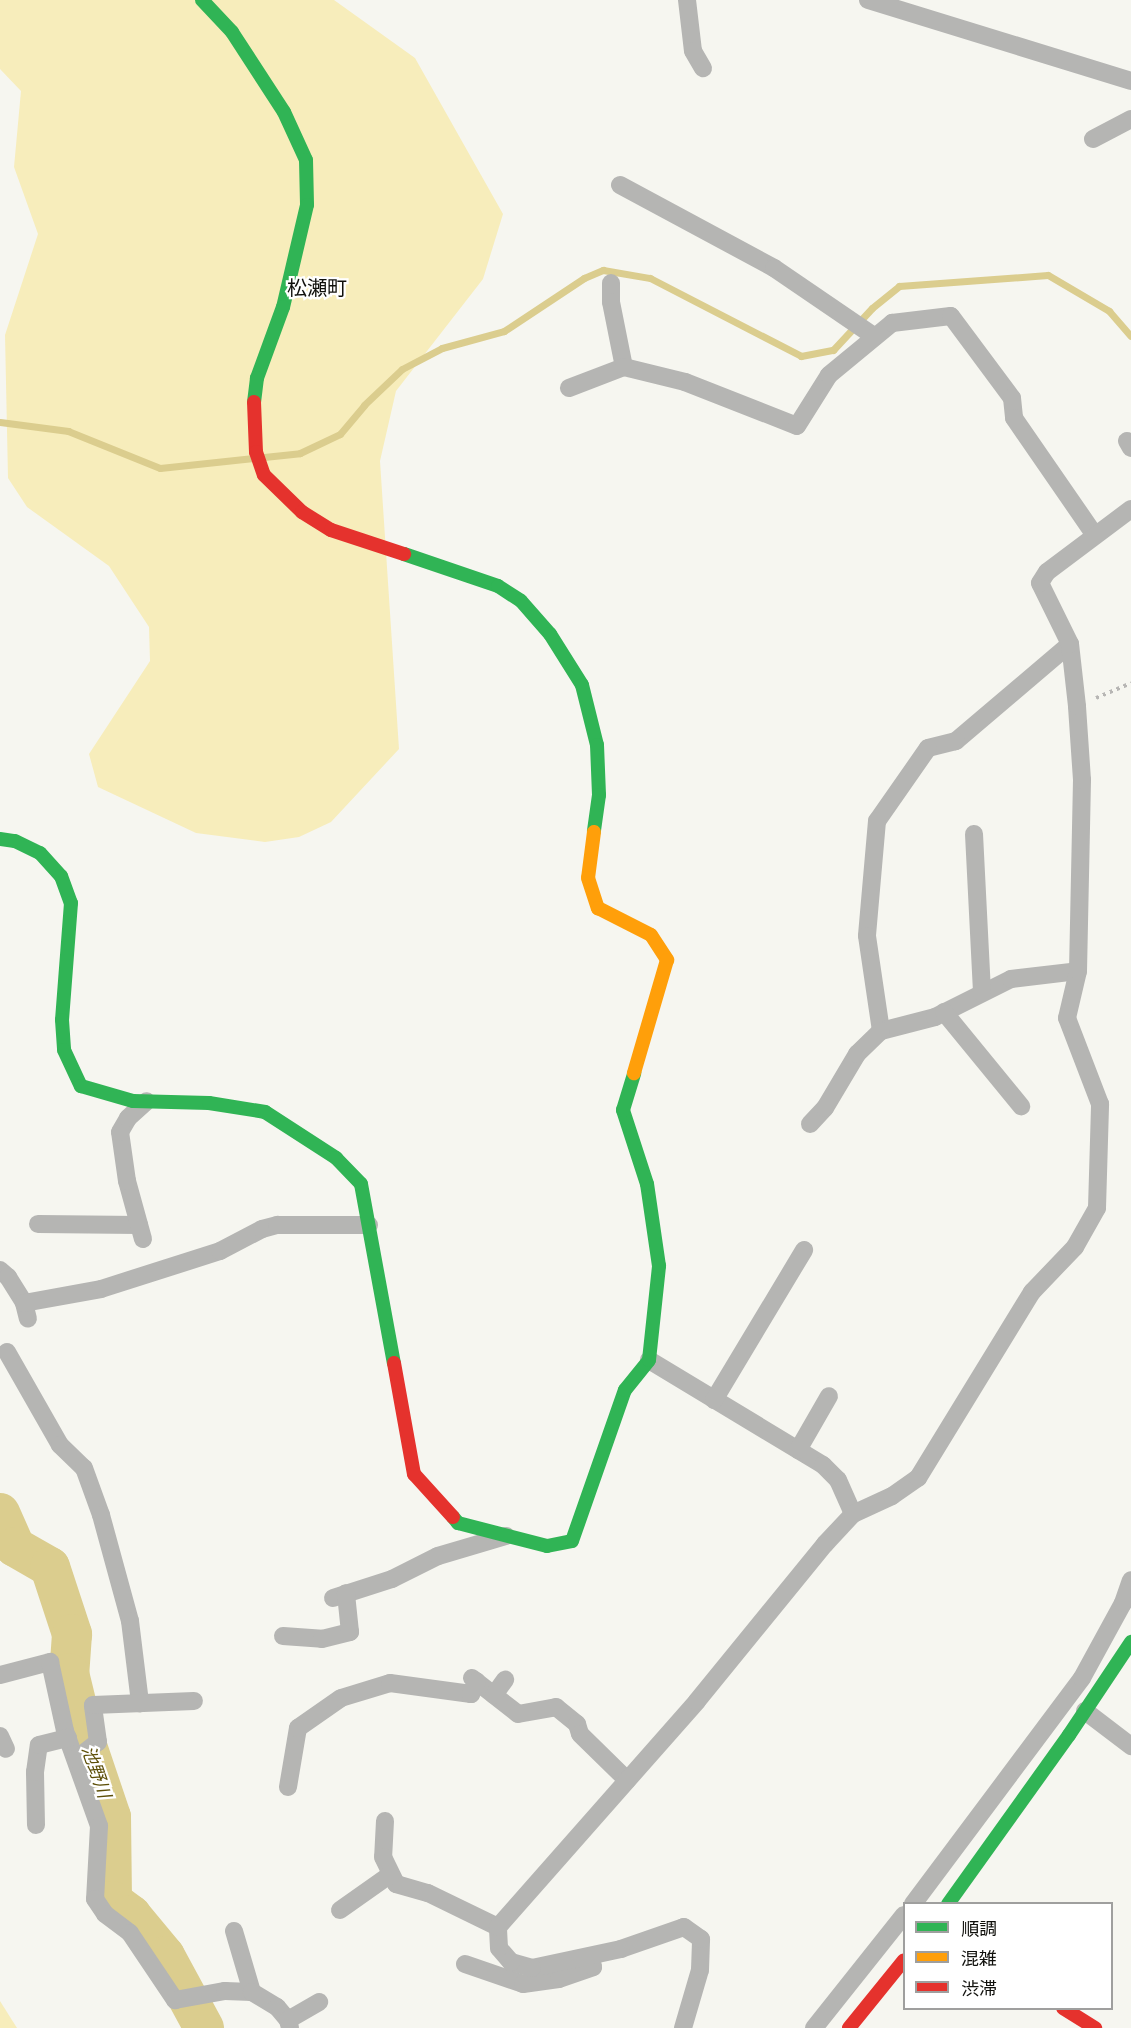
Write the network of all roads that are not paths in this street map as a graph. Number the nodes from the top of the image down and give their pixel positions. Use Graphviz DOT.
graph roads {
  1 [pos="202,0"];
  2 [pos="687,0"];
  3 [pos="868,0"];
  4 [pos="703,68"];
  5 [pos="1131,81"];
  6 [pos="1131,118"];
  7 [pos="1093,139"];
  8 [pos="620,185"];
  9 [pos="611,283"];
  10 [pos="875,337"];
  11 [pos="624,367"];
  12 [pos="569,388"];
  13 [pos="1131,509"];
  14 [pos="1094,534"];
  15 [pos="1070,644"];
  16 [pos="974,834"];
  17 [pos="0,839"];
  18 [pos="1078,972"];
  19 [pos="982,993"];
  20 [pos="944,1012"];
  21 [pos="881,1031"];
  22 [pos="147,1101"];
  23 [pos="1021,1106"];
  24 [pos="810,1124"];
  25 [pos="38,1224"];
  26 [pos="369,1225"];
  27 [pos="804,1250"];
  28 [pos="0,1270"];
  29 [pos="7,1352"];
  30 [pos="649,1360"];
  31 [pos="829,1396"];
  32 [pos="714,1400"];
  33 [pos="798,1450"];
  34 [pos="853,1514"];
  35 [pos="508,1536"];
  36 [pos="1131,1580"];
  37 [pos="283,1636"];
  38 [pos="1131,1642"];
  39 [pos="0,1675"];
  40 [pos="505,1680"];
  41 [pos="494,1695"];
  42 [pos="194,1701"];
  43 [pos="140,1703"];
  44 [pos="1085,1711"];
  45 [pos="68,1738"];
  46 [pos="1131,1746"];
  47 [pos="76,1759"];
  48 [pos="627,1780"];
  49 [pos="288,1787"];
  50 [pos="385,1821"];
  51 [pos="36,1825"];
  52 [pos="391,1874"];
  53 [pos="914,1902"];
  54 [pos="949,1902"];
  55 [pos="340,1910"];
  56 [pos="903,1916"];
  57 [pos="498,1927"];
  58 [pos="234,1931"];
  59 [pos="591,1956"];
  60 [pos="903,1961"];
  61 [pos="465,1964"];
  62 [pos="252,1992"];
  63 [pos="319,2002"];
  64 [pos="1066,2010"];
  65 [pos="289,2024"];
  66 [pos="683,2028"];
  67 [pos="814,2028"];
  68 [pos="849,2028"];
  69 [pos="1095,2028"];
  1 -- 30 [label="street"];
  2 -- 4 [label="street"];
  3 -- 5 [label="street"];
  6 -- 7 [label="street"];
  8 -- 10 [label="street"];
  9 -- 11 [label="street"];
  10 -- 11 [label="street"];
  10 -- 14 [label="street"];
  11 -- 12 [label="street"];
  13 -- 14 [label="street"];
  14 -- 15 [label="street"];
  15 -- 18 [label="street"];
  15 -- 21 [label="street"];
  16 -- 19 [label="street"];
  17 -- 22 [label="street"];
  18 -- 19 [label="street"];
  18 -- 34 [label="street"];
  19 -- 20 [label="street"];
  20 -- 21 [label="street"];
  20 -- 23 [label="street"];
  21 -- 24 [label="street"];
  22 -- 25 [label="street"];
  22 -- 26 [label="street"];
  26 -- 28 [label="street"];
  26 -- 35 [label="street"];
  27 -- 32 [label="street"];
  29 -- 43 [label="street"];
  30 -- 32 [label="street"];
  30 -- 35 [label="street"];
  31 -- 33 [label="street"];
  32 -- 33 [label="street"];
  33 -- 34 [label="street"];
  34 -- 48 [label="street"];
  35 -- 37 [label="street"];
  36 -- 53 [label="street"];
  38 -- 44 [label="street"];
  39 -- 45 [label="street"];
  40 -- 41 [label="street"];
  41 -- 48 [label="street"];
  41 -- 49 [label="street"];
  42 -- 43 [label="street"];
  43 -- 47 [label="street"];
  44 -- 46 [label="street"];
  44 -- 54 [label="street"];
  45 -- 47 [label="street"];
  45 -- 51 [label="street"];
  47 -- 62 [label="street"];
  48 -- 57 [label="street"];
  50 -- 52 [label="street"];
  52 -- 55 [label="street"];
  52 -- 57 [label="street"];
  56 -- 67 [label="street"];
  57 -- 59 [label="street"];
  58 -- 62 [label="street"];
  59 -- 61 [label="street"];
  59 -- 66 [label="street"];
  60 -- 68 [label="street"];
  62 -- 65 [label="street"];
  63 -- 65 [label="street"];
  64 -- 69 [label="street"];
}
